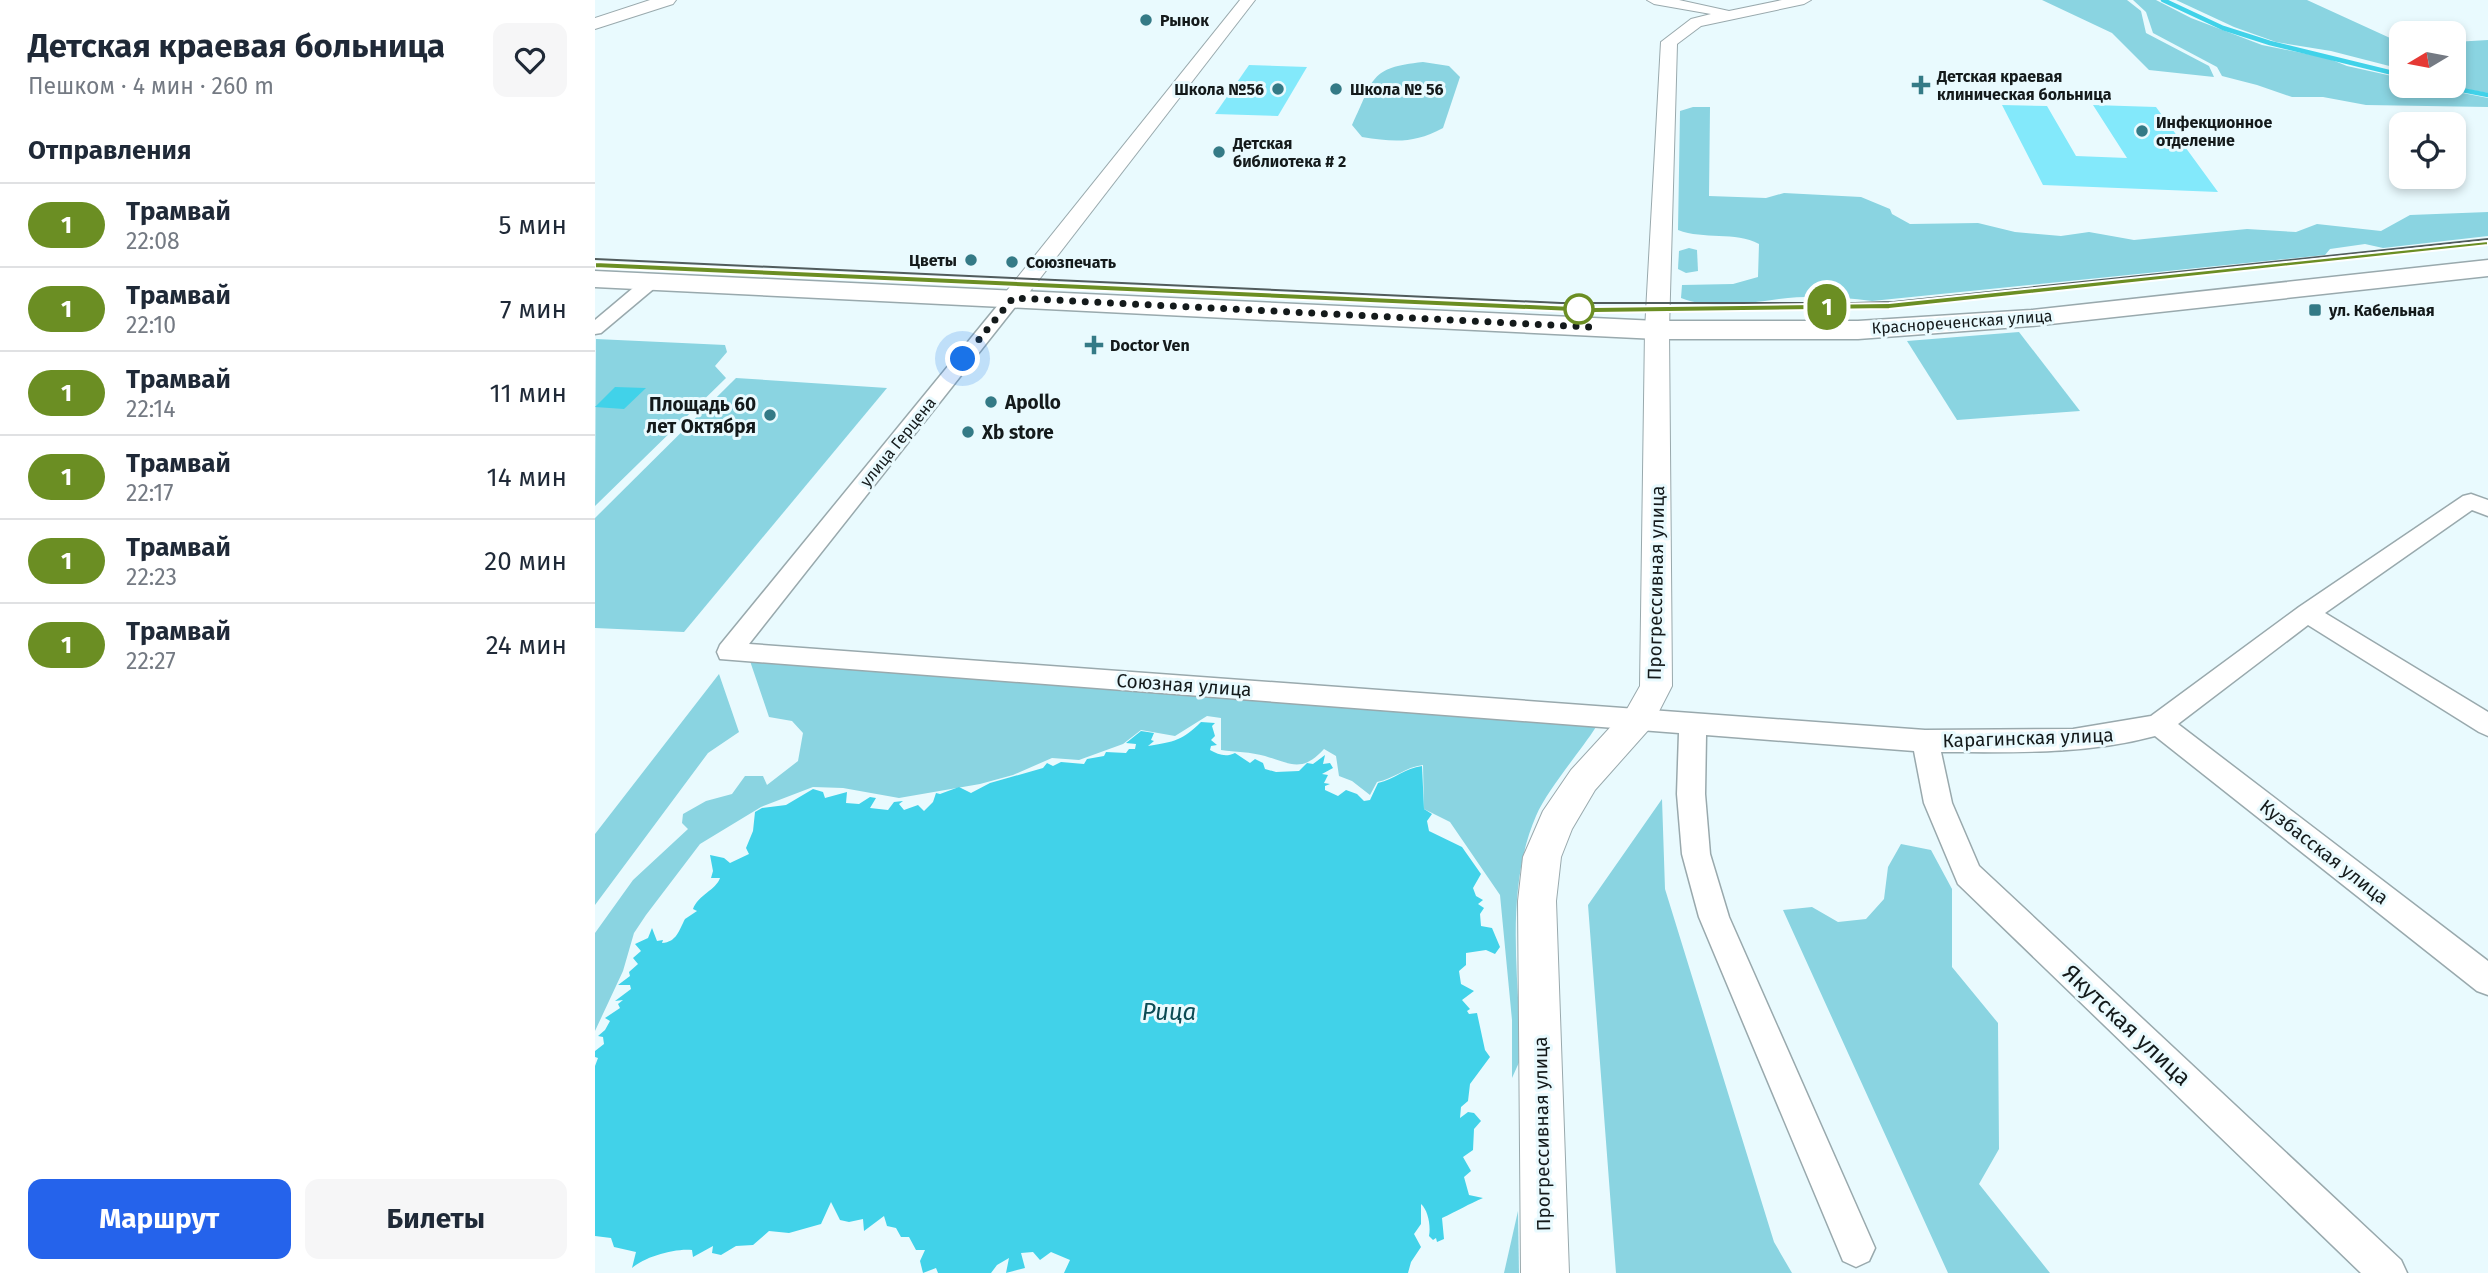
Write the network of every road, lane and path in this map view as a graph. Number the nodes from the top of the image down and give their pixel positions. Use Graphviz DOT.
graph roads {
  1 [pos="667,0"];
  2 [pos="1248,0"];
  3 [pos="1654,0"];
  4 [pos="1804,0"];
  5 [pos="1731,13"];
  6 [pos="595,24"];
  7 [pos="2488,268"];
  8 [pos="595,279"];
  9 [pos="651,282"];
  10 [pos="1013,298"];
  11 [pos="595,329"];
  12 [pos="1657,330"];
  13 [pos="2479,505"];
  14 [pos="2307,613"];
  15 [pos="729,652"];
  16 [pos="1639,718"];
  17 [pos="1693,723"];
  18 [pos="2159,724"];
  19 [pos="2488,724"];
  20 [pos="1925,741"];
  21 [pos="2488,980"];
  22 [pos="1856,1248"];
  23 [pos="1545,1273"];
  24 [pos="2388,1273"];
  1 -- 6 [label="main road"];
  2 -- 10 [label="street, улица Герцена"];
  3 -- 5 [label="street"];
  4 -- 5 [label="street, Прогрессивная улица"];
  5 -- 12 [label="street, Прогрессивная улица"];
  7 -- 12 [label="main road, Краснореченская улица"];
  8 -- 9 [label="main road, Краснореченская улица"];
  9 -- 10 [label="main road, Краснореченская улица"];
  9 -- 11 [label="street"];
  10 -- 12 [label="main road, Краснореченская улица"];
  10 -- 15 [label="street, улица Герцена"];
  12 -- 16 [label="street, Прогрессивная улица"];
  13 -- 14 [label="street, Карагинская улица"];
  14 -- 18 [label="street, Карагинская улица"];
  14 -- 19 [label="street"];
  15 -- 16 [label="street, Союзная улица"];
  16 -- 17 [label="street, Карагинская улица"];
  16 -- 23 [label="street, Прогрессивная улица"];
  17 -- 20 [label="street, Карагинская улица"];
  17 -- 22 [label="street"];
  18 -- 20 [label="street, Карагинская улица"];
  18 -- 21 [label="street, Кузбасская улица"];
  20 -- 24 [label="street, Якутская улица"];
}
